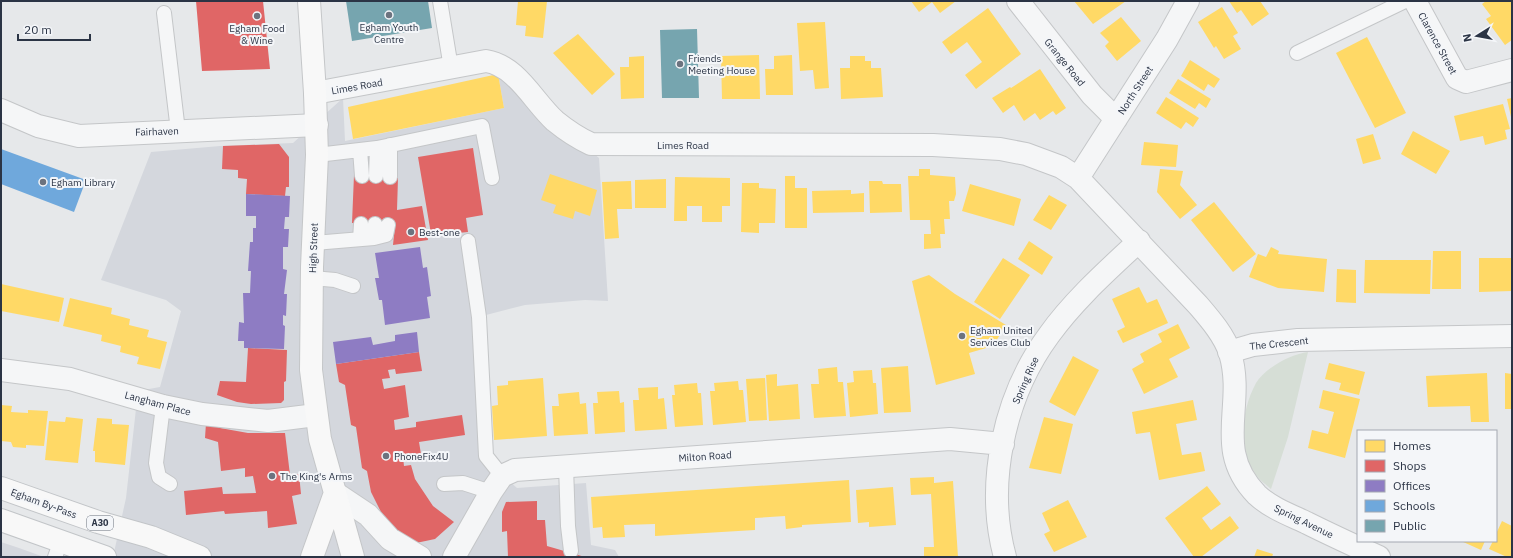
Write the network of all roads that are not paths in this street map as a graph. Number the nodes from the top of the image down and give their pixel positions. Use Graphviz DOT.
graph roads {
  1 [pos="309,1"];
  2 [pos="440,1"];
  3 [pos="1018,1"];
  4 [pos="1188,1"];
  5 [pos="1405,1"];
  6 [pos="1415,1"];
  7 [pos="164,13"];
  8 [pos="1296,54"];
  9 [pos="451,68"];
  10 [pos="1512,70"];
  11 [pos="316,93"];
  12 [pos="1,110"];
  13 [pos="1116,119"];
  14 [pos="317,124"];
  15 [pos="178,131"];
  16 [pos="383,147"];
  17 [pos="360,150"];
  18 [pos="317,155"];
  19 [pos="492,178"];
  20 [pos="1078,178"];
  21 [pos="360,239"];
  22 [pos="468,241"];
  23 [pos="1139,241"];
  24 [pos="314,243"];
  25 [pos="312,278"];
  26 [pos="354,286"];
  27 [pos="1512,336"];
  28 [pos="1230,352"];
  29 [pos="1,370"];
  30 [pos="163,406"];
  31 [pos="316,415"];
  32 [pos="1003,444"];
  33 [pos="566,466"];
  34 [pos="170,484"];
  35 [pos="444,484"];
  36 [pos="496,484"];
  37 [pos="1,488"];
  38 [pos="335,493"];
  39 [pos="1,520"];
  40 [pos="58,549"];
  41 [pos="571,551"];
  42 [pos="105,557"];
  43 [pos="200,557"];
  44 [pos="312,557"];
  45 [pos="353,557"];
  46 [pos="420,557"];
  47 [pos="425,557"];
  48 [pos="439,557"];
  49 [pos="454,557"];
  50 [pos="1005,557"];
  51 [pos="1379,557"];
  1 -- 11 [label="main road, High Street"];
  2 -- 9 [label="lane"];
  3 -- 13 [label="street, Grange Road"];
  4 -- 13 [label="street, North Street"];
  5 -- 8 [label="lane"];
  6 -- 10 [label="street, Clarence Street"];
  7 -- 15 [label="lane"];
  9 -- 11 [label="street, Limes Road"];
  9 -- 20 [label="street, Limes Road"];
  11 -- 14 [label="main road, High Street"];
  12 -- 15 [label="street, Fairhaven"];
  13 -- 20 [label="street, North Street"];
  14 -- 15 [label="street, Fairhaven"];
  14 -- 18 [label="main road, High Street"];
  16 -- 17 [label="lane"];
  16 -- 17 [label="lane"];
  16 -- 19 [label="lane"];
  17 -- 18 [label="lane"];
  18 -- 24 [label="main road, High Street"];
  20 -- 23 [label="street"];
  21 -- 21 [label="lane"];
  21 -- 24 [label="lane"];
  22 -- 36 [label="lane"];
  23 -- 28 [label="street"];
  23 -- 32 [label="street, Spring Rise"];
  24 -- 25 [label="main road, High Street"];
  25 -- 26 [label="lane"];
  25 -- 31 [label="main road, High Street"];
  27 -- 28 [label="street, The Crescent"];
  28 -- 51 [label="street, Spring Avenue"];
  29 -- 30 [label="street, Langham Place"];
  30 -- 31 [label="street, Langham Place"];
  30 -- 34 [label="lane"];
  31 -- 38 [label="main road, High Street"];
  32 -- 33 [label="street, Milton Road"];
  32 -- 50 [label="street, Spring Rise"];
  33 -- 36 [label="street, Milton Road"];
  33 -- 41 [label="lane"];
  35 -- 36 [label="lane"];
  36 -- 49 [label="street"];
  37 -- 43 [label="main road, Egham By-Pass / A30"];
  38 -- 44 [label="main road"];
  38 -- 45 [label="main road, High Street"];
  38 -- 46 [label="street"];
  39 -- 40 [label="main road"];
  40 -- 42 [label="main road"];
  47 -- 48 [label="street"];
}
